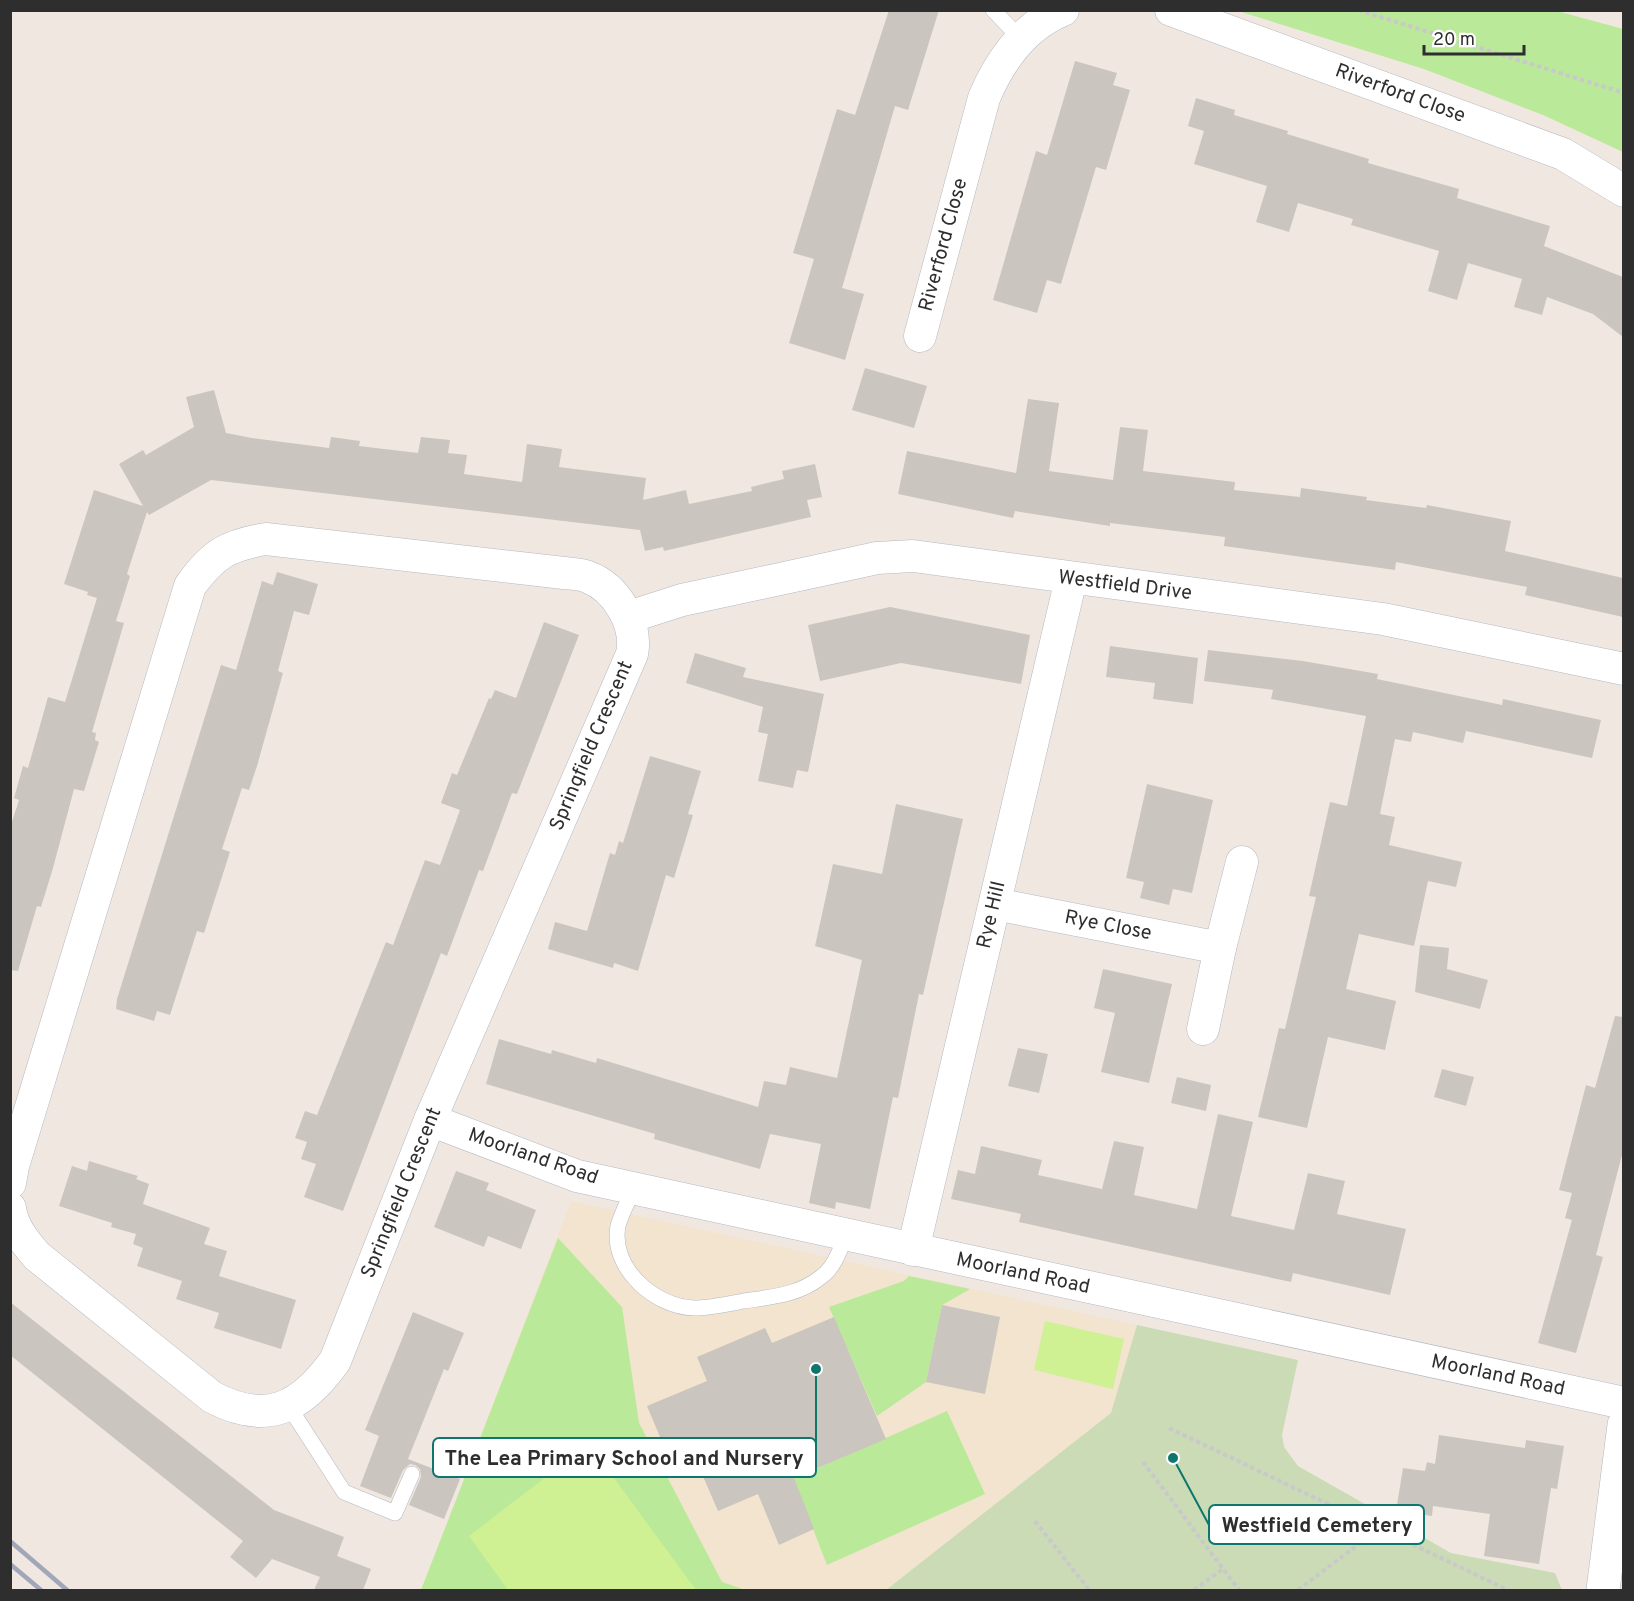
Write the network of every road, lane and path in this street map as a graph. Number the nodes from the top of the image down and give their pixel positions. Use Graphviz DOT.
graph roads {
  1 [pos="993,10"];
  2 [pos="1063,10"];
  3 [pos="1171,10"];
  4 [pos="1358,10"];
  5 [pos="1021,39"];
  6 [pos="1623,93"];
  7 [pos="1623,191"];
  8 [pos="920,336"];
  9 [pos="1071,579"];
  10 [pos="629,617"];
  11 [pos="1623,669"];
  12 [pos="1242,862"];
  13 [pos="995,904"];
  14 [pos="1220,948"];
  15 [pos="1203,1029"];
  16 [pos="430,1120"];
  17 [pos="10,1183"];
  18 [pos="634,1188"];
  19 [pos="10,1208"];
  20 [pos="847,1234"];
  21 [pos="913,1250"];
  22 [pos="1623,1403"];
  23 [pos="288,1405"];
  24 [pos="1623,1425"];
  25 [pos="1169,1428"];
  26 [pos="1143,1462"];
  27 [pos="412,1474"];
  28 [pos="1035,1521"];
  29 [pos="1379,1529"];
  30 [pos="1223,1569"];
  31 [pos="1089,1590"];
  32 [pos="1194,1590"];
  33 [pos="1239,1590"];
  34 [pos="1298,1590"];
  35 [pos="1508,1590"];
  36 [pos="1603,1590"];
  1 -- 5 [label="lane"];
  2 -- 5 [label="street, Riverford Close"];
  3 -- 7 [label="street, Riverford Close"];
  4 -- 6 [label="path"];
  5 -- 8 [label="street, Riverford Close"];
  9 -- 10 [label="street, Westfield Drive"];
  9 -- 11 [label="street, Westfield Drive"];
  9 -- 13 [label="street, Rye Hill"];
  10 -- 16 [label="street, Springfield Crescent"];
  10 -- 17 [label="street"];
  12 -- 14 [label="street"];
  13 -- 14 [label="street, Rye Close"];
  13 -- 21 [label="street, Rye Hill"];
  14 -- 15 [label="street"];
  16 -- 18 [label="street, Moorland Road"];
  16 -- 23 [label="street, Springfield Crescent"];
  18 -- 20 [label="street, Moorland Road"];
  18 -- 20 [label="lane"];
  19 -- 23 [label="street, Springfield Crescent"];
  20 -- 21 [label="street, Moorland Road"];
  21 -- 22 [label="street, Moorland Road"];
  23 -- 27 [label="lane"];
  24 -- 36 [label="street"];
  25 -- 29 [label="path"];
  26 -- 30 [label="path"];
  28 -- 31 [label="path"];
  29 -- 34 [label="path"];
  29 -- 35 [label="path"];
  30 -- 32 [label="path"];
  30 -- 33 [label="path"];
}
